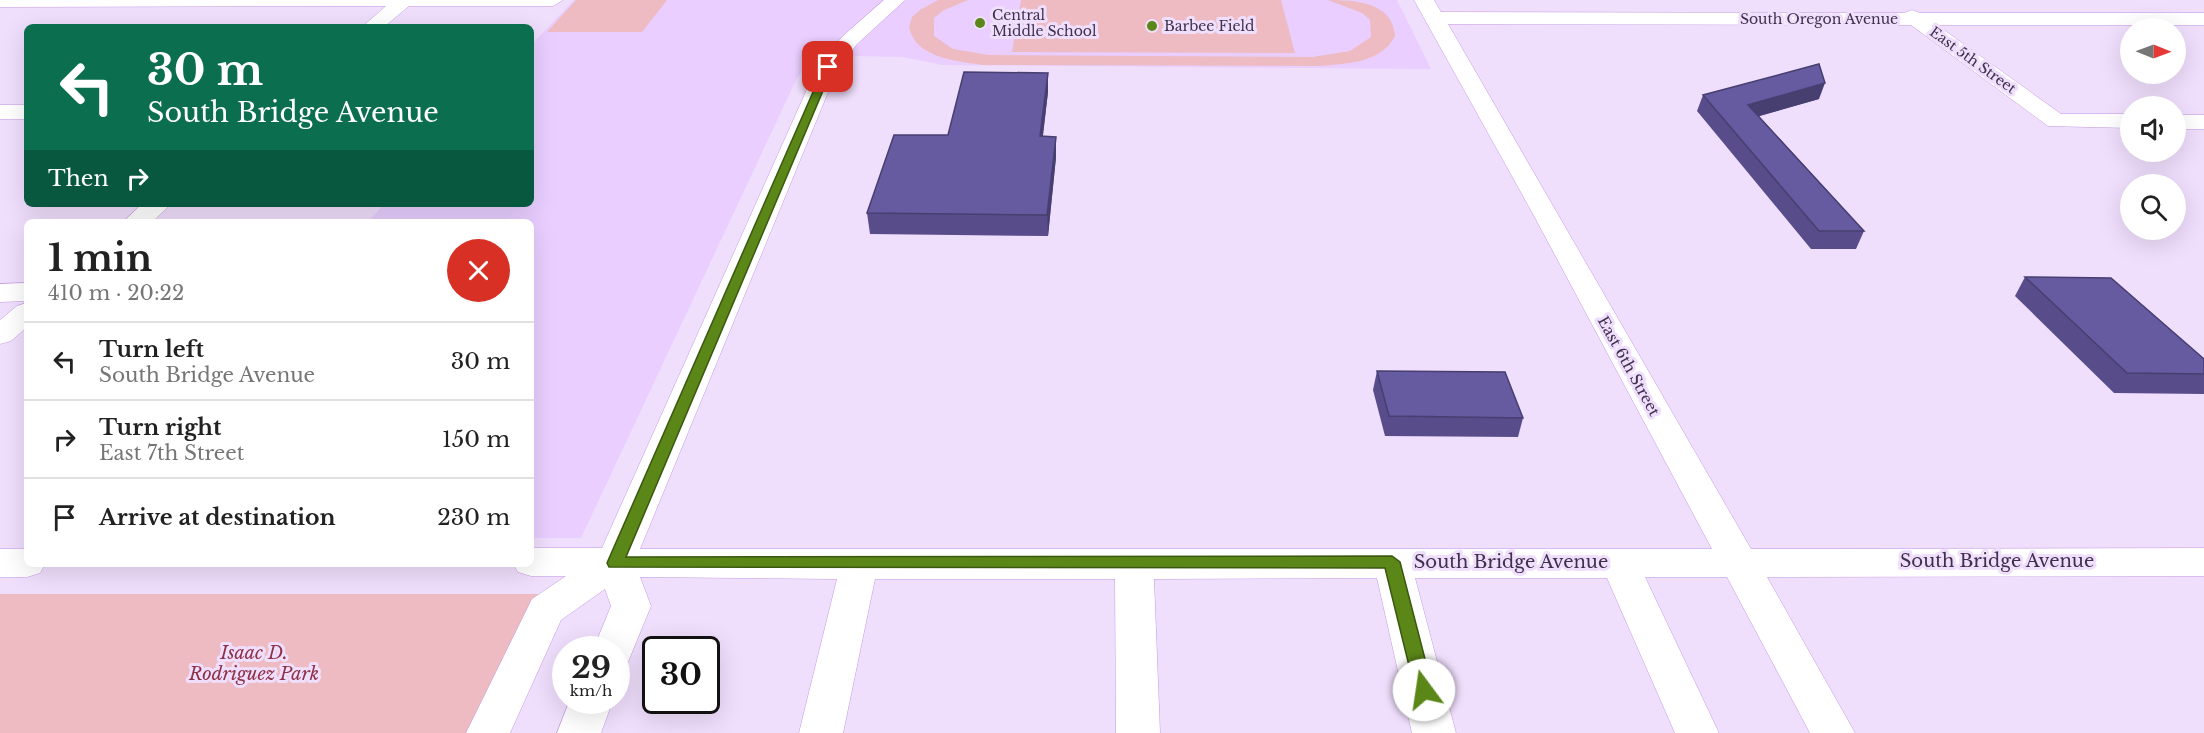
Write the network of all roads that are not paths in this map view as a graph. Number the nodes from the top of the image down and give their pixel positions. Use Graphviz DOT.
graph roads {
  1 [pos="404,0"];
  2 [pos="553,0"];
  3 [pos="895,0"];
  4 [pos="1890,0"];
  5 [pos="0,1"];
  6 [pos="1429,9"];
  7 [pos="1916,19"];
  8 [pos="2204,19"];
  9 [pos="376,24"];
  10 [pos="0,112"];
  11 [pos="24,112"];
  12 [pos="2120,121"];
  13 [pos="2186,122"];
  14 [pos="2204,122"];
  15 [pos="154,207"];
  16 [pos="140,219"];
  17 [pos="0,292"];
  18 [pos="24,292"];
  19 [pos="24,315"];
  20 [pos="0,335"];
  21 [pos="1738,561"];
  22 [pos="24,562"];
  23 [pos="534,562"];
  24 [pos="1392,562"];
  25 [pos="1618,562"];
  26 [pos="2204,562"];
  27 [pos="0,563"];
  28 [pos="615,563"];
  29 [pos="1134,564"];
  30 [pos="859,565"];
  31 [pos="619,636"];
  32 [pos="586,714"];
  33 [pos="488,733"];
  34 [pos="579,733"];
  35 [pos="821,733"];
  36 [pos="1138,733"];
  37 [pos="1434,733"];
  38 [pos="1697,733"];
  39 [pos="1833,733"];
  1 -- 2 [label="street"];
  1 -- 5 [label="street"];
  1 -- 9 [label="street"];
  3 -- 28 [label="street"];
  4 -- 7 [label="street, East 5th Street"];
  6 -- 7 [label="street, South Oregon Avenue"];
  6 -- 21 [label="street, East 6th Street"];
  7 -- 8 [label="street, South Oregon Avenue"];
  7 -- 12 [label="street, East 5th Street"];
  10 -- 11 [label="street"];
  13 -- 14 [label="street"];
  15 -- 16 [label="street"];
  17 -- 18 [label="street"];
  19 -- 20 [label="street"];
  21 -- 25 [label="street, South Bridge Avenue"];
  21 -- 26 [label="street, South Bridge Avenue"];
  21 -- 39 [label="street, East 6th Street"];
  22 -- 27 [label="street"];
  23 -- 28 [label="street, South Bridge Avenue"];
  24 -- 25 [label="street, South Bridge Avenue"];
  24 -- 29 [label="street, South Bridge Avenue"];
  24 -- 37 [label="street"];
  25 -- 38 [label="street"];
  28 -- 30 [label="street, South Bridge Avenue"];
  28 -- 31 [label="street"];
  28 -- 33 [label="street"];
  29 -- 30 [label="street, South Bridge Avenue"];
  29 -- 36 [label="street"];
  30 -- 35 [label="street"];
  32 -- 34 [label="street"];
}
